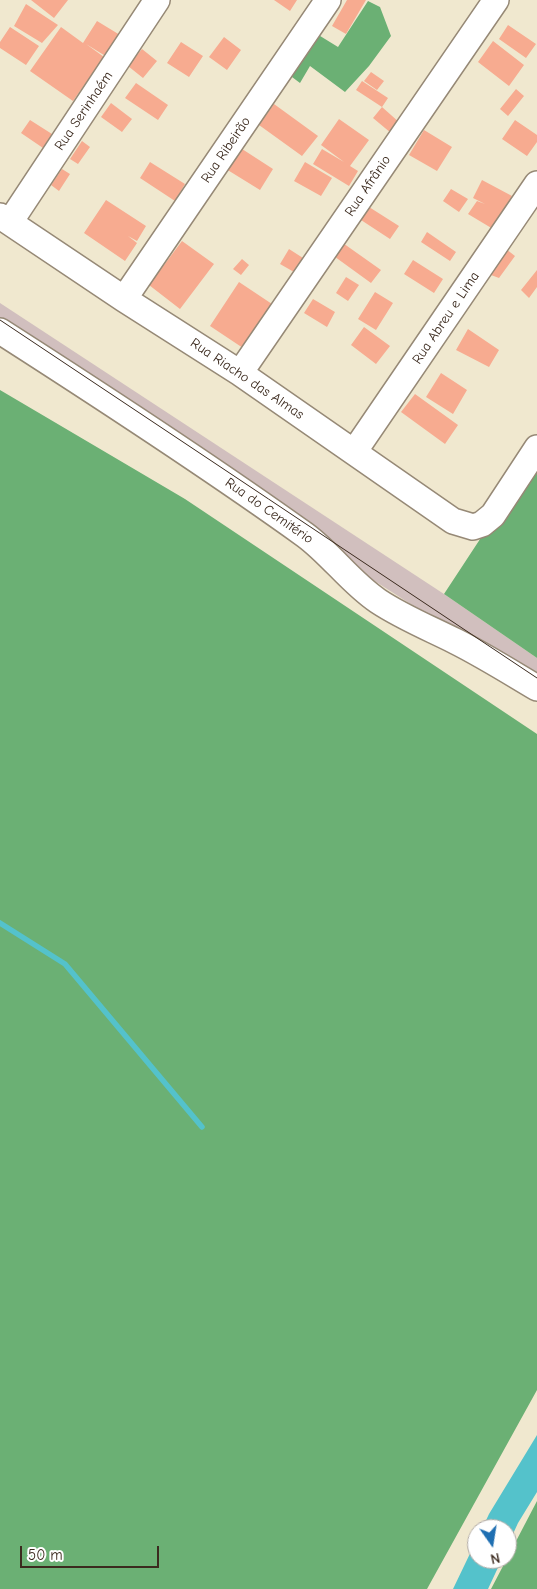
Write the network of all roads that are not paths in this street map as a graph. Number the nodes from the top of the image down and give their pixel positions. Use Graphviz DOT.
graph roads {
  1 [pos="157,0"];
  2 [pos="328,0"];
  3 [pos="496,0"];
  4 [pos="537,184"];
  5 [pos="5,219"];
  6 [pos="124,299"];
  7 [pos="0,331"];
  8 [pos="240,372"];
  9 [pos="537,448"];
  10 [pos="354,452"];
  11 [pos="537,688"];
  1 -- 5 [label="street, Rua Serinhaém"];
  2 -- 6 [label="street, Rua Ribeirão"];
  3 -- 8 [label="street, Rua Afrânio"];
  4 -- 10 [label="street, Rua Abreu e Lima"];
  5 -- 6 [label="street, Rua Riacho das Almas"];
  6 -- 8 [label="street, Rua Riacho das Almas"];
  7 -- 11 [label="street, Rua do Cemitério"];
  8 -- 10 [label="street, Rua Riacho das Almas"];
  9 -- 10 [label="street, Rua Riacho das Almas"];
}
